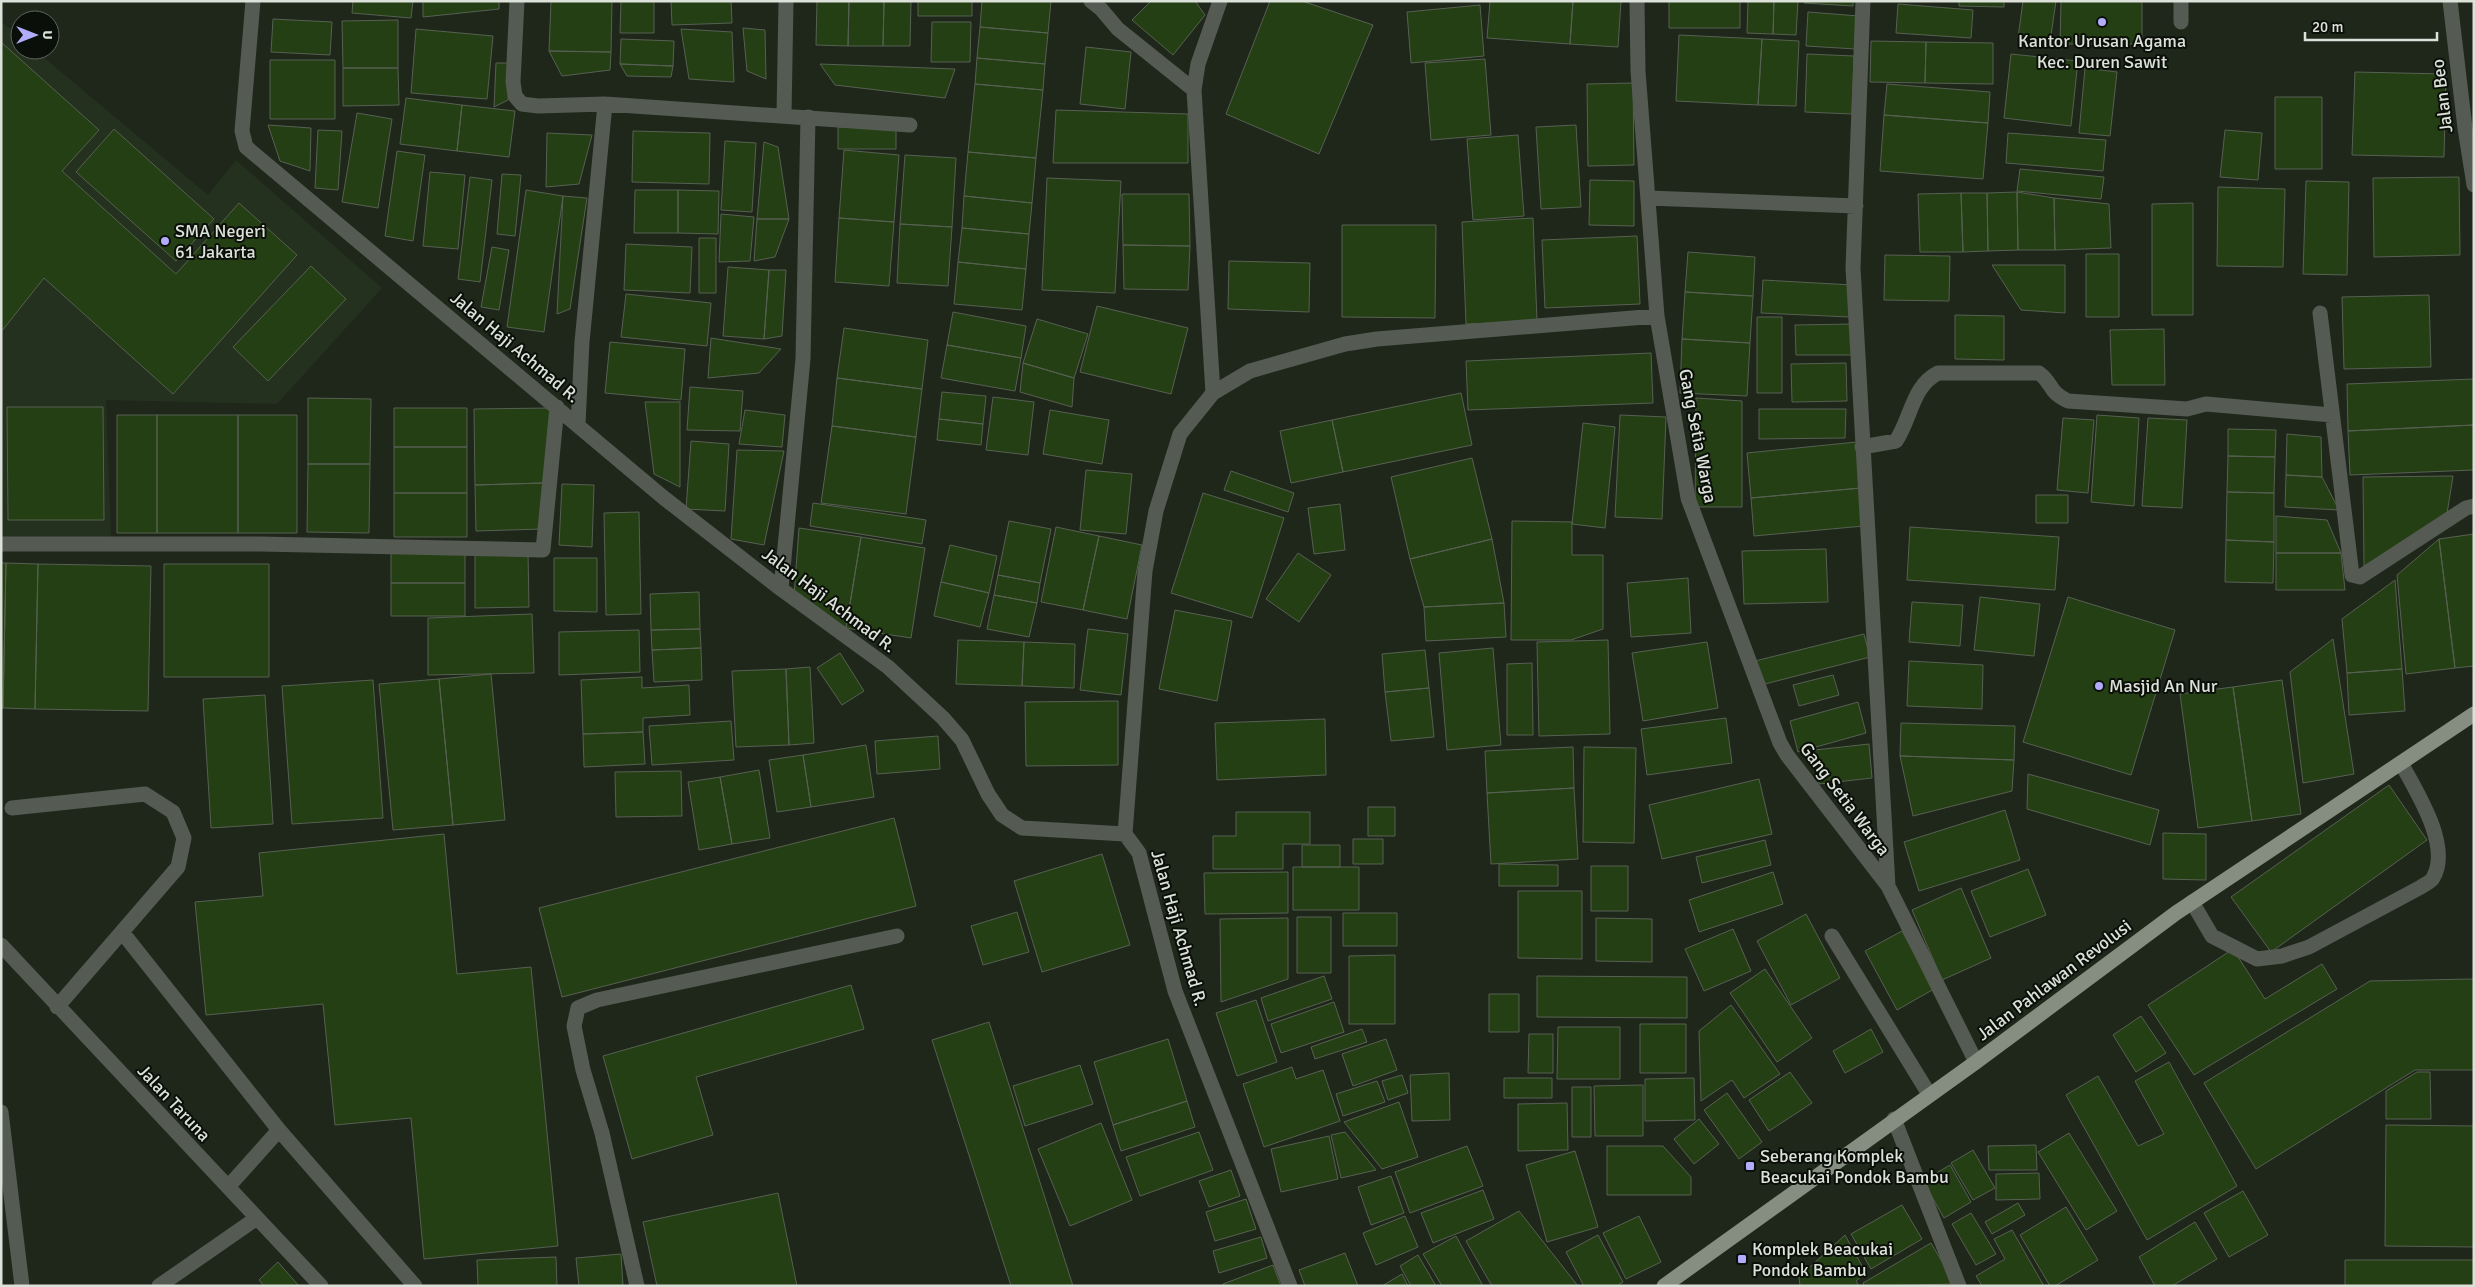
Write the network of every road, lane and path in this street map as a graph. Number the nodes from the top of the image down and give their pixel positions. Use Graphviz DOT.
graph roads {
  1 [pos="253,1"];
  2 [pos="516,1"];
  3 [pos="786,1"];
  4 [pos="1091,1"];
  5 [pos="1220,1"];
  6 [pos="1637,1"];
  7 [pos="1863,1"];
  8 [pos="2181,1"];
  9 [pos="2450,1"];
  10 [pos="2181,22"];
  11 [pos="1194,90"];
  12 [pos="605,104"];
  13 [pos="784,115"];
  14 [pos="808,117"];
  15 [pos="910,125"];
  16 [pos="2474,185"];
  17 [pos="1648,198"];
  18 [pos="1856,206"];
  19 [pos="2320,313"];
  20 [pos="1657,316"];
  21 [pos="1213,393"];
  22 [pos="557,407"];
  23 [pos="2332,415"];
  24 [pos="578,424"];
  25 [pos="1862,447"];
  26 [pos="2474,506"];
  27 [pos="1,544"];
  28 [pos="781,589"];
  29 [pos="2474,714"];
  30 [pos="2401,763"];
  31 [pos="12,808"];
  32 [pos="1125,834"];
  33 [pos="1888,886"];
  34 [pos="2192,902"];
  35 [pos="122,932"];
  36 [pos="896,936"];
  37 [pos="1832,936"];
  38 [pos="1,945"];
  39 [pos="57,1007"];
  40 [pos="1976,1062"];
  41 [pos="1929,1094"];
  42 [pos="1,1112"];
  43 [pos="1894,1118"];
  44 [pos="279,1130"];
  45 [pos="228,1187"];
  46 [pos="257,1218"];
  47 [pos="22,1286"];
  48 [pos="159,1286"];
  49 [pos="321,1286"];
  50 [pos="415,1286"];
  51 [pos="637,1286"];
  52 [pos="1290,1286"];
  53 [pos="1664,1286"];
  54 [pos="1959,1286"];
  1 -- 22 [label="street, Jalan Haji Achmad R."];
  2 -- 12 [label="street"];
  3 -- 13 [label="street"];
  4 -- 11 [label="street"];
  5 -- 11 [label="street"];
  6 -- 17 [label="street, Gang Setia Warga"];
  7 -- 18 [label="street, Gang Setia Warga"];
  8 -- 10 [label="street"];
  9 -- 16 [label="street, Jalan Beo"];
  11 -- 21 [label="street"];
  12 -- 13 [label="street"];
  12 -- 24 [label="street"];
  13 -- 14 [label="street"];
  14 -- 15 [label="street"];
  14 -- 28 [label="street"];
  17 -- 18 [label="street"];
  17 -- 20 [label="street, Gang Setia Warga"];
  18 -- 25 [label="street, Gang Setia Warga"];
  19 -- 23 [label="street"];
  20 -- 21 [label="street"];
  20 -- 33 [label="street, Gang Setia Warga"];
  21 -- 32 [label="street"];
  22 -- 24 [label="street, Jalan Haji Achmad R."];
  22 -- 27 [label="street"];
  23 -- 25 [label="street"];
  23 -- 26 [label="street"];
  24 -- 28 [label="street, Jalan Haji Achmad R."];
  25 -- 33 [label="street, Gang Setia Warga"];
  28 -- 32 [label="street, Jalan Haji Achmad R."];
  29 -- 30 [label="main road, Jalan Pahlawan Revolusi"];
  30 -- 34 [label="main road, Jalan Pahlawan Revolusi"];
  30 -- 34 [label="street"];
  31 -- 35 [label="street"];
  32 -- 52 [label="street, Jalan Haji Achmad R."];
  33 -- 40 [label="street, Gang Setia Warga"];
  34 -- 40 [label="main road, Jalan Pahlawan Revolusi"];
  35 -- 39 [label="street"];
  35 -- 44 [label="street"];
  36 -- 51 [label="street"];
  37 -- 41 [label="street"];
  38 -- 39 [label="street, Jalan Taruna"];
  39 -- 45 [label="street, Jalan Taruna"];
  40 -- 41 [label="main road, Jalan Pahlawan Revolusi"];
  41 -- 43 [label="main road, Jalan Pahlawan Revolusi"];
  42 -- 47 [label="street"];
  43 -- 53 [label="main road, Jalan Pahlawan Revolusi"];
  43 -- 54 [label="street"];
  44 -- 45 [label="street"];
  44 -- 50 [label="street"];
  45 -- 46 [label="street, Jalan Taruna"];
  46 -- 48 [label="street"];
  46 -- 49 [label="street, Jalan Taruna"];
}
